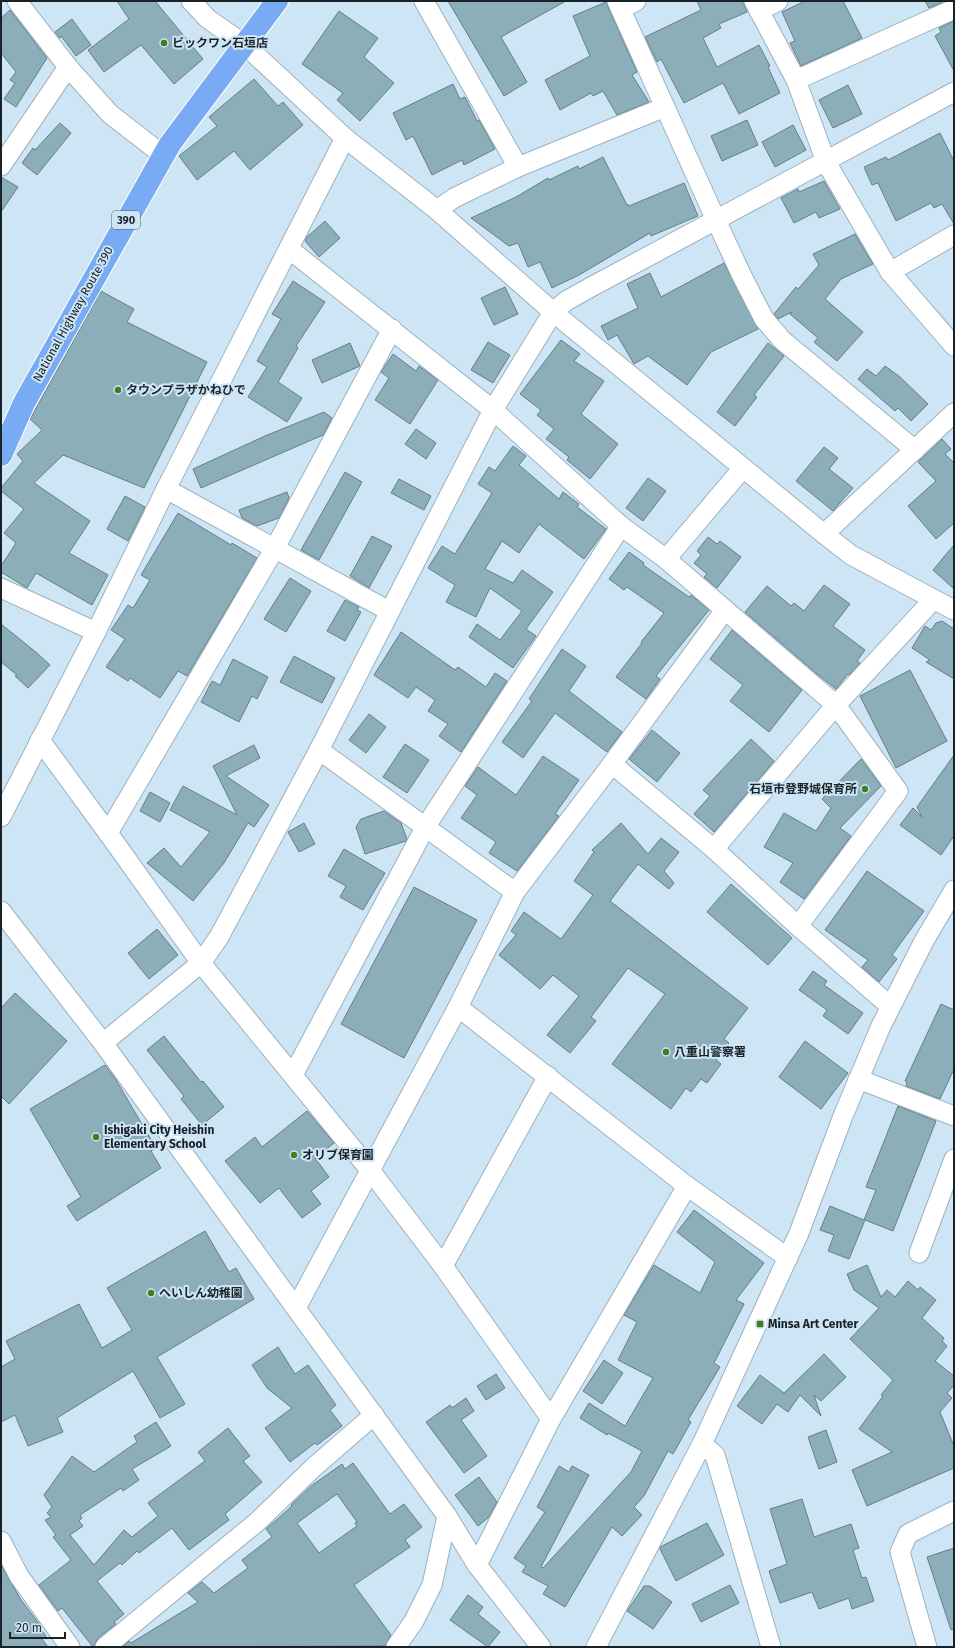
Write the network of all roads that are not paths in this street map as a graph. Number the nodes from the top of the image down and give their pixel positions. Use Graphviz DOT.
graph roads {
  1 [pos="17,1"];
  2 [pos="191,1"];
  3 [pos="276,1"];
  4 [pos="425,1"];
  5 [pos="778,1"];
  6 [pos="625,4"];
  7 [pos="757,6"];
  8 [pos="954,9"];
  9 [pos="244,44"];
  10 [pos="68,67"];
  11 [pos="796,80"];
  12 [pos="954,92"];
  13 [pos="666,107"];
  14 [pos="345,138"];
  15 [pos="163,155"];
  16 [pos="826,162"];
  17 [pos="1,165"];
  18 [pos="518,167"];
  19 [pos="437,210"];
  20 [pos="716,220"];
  21 [pos="954,235"];
  22 [pos="289,249"];
  23 [pos="890,272"];
  24 [pos="554,312"];
  25 [pos="392,329"];
  26 [pos="954,346"];
  27 [pos="493,410"];
  28 [pos="954,413"];
  29 [pos="915,450"];
  30 [pos="1,455"];
  31 [pos="743,468"];
  32 [pos="166,489"];
  33 [pos="621,526"];
  34 [pos="824,534"];
  35 [pos="275,548"];
  36 [pos="666,559"];
  37 [pos="1,588"];
  38 [pos="933,600"];
  39 [pos="725,610"];
  40 [pos="954,610"];
  41 [pos="389,611"];
  42 [pos="96,632"];
  43 [pos="836,705"];
  44 [pos="40,740"];
  45 [pos="319,750"];
  46 [pos="612,764"];
  47 [pos="1,817"];
  48 [pos="426,826"];
  49 [pos="108,833"];
  50 [pos="714,849"];
  51 [pos="954,890"];
  52 [pos="515,892"];
  53 [pos="1,911"];
  54 [pos="798,926"];
  55 [pos="201,963"];
  56 [pos="890,1006"];
  57 [pos="458,1007"];
  58 [pos="103,1043"];
  59 [pos="293,1075"];
  60 [pos="548,1076"];
  61 [pos="858,1079"];
  62 [pos="954,1116"];
  63 [pos="954,1159"];
  64 [pos="370,1170"];
  65 [pos="688,1186"];
  66 [pos="919,1254"];
  67 [pos="788,1258"];
  68 [pos="443,1266"];
  69 [pos="296,1308"];
  70 [pos="374,1415"];
  71 [pos="552,1419"];
  72 [pos="702,1444"];
  73 [pos="954,1511"];
  74 [pos="447,1516"];
  75 [pos="1,1541"];
  76 [pos="477,1565"];
  77 [pos="70,1647"];
  78 [pos="105,1647"];
  79 [pos="396,1647"];
  80 [pos="541,1647"];
  81 [pos="596,1647"];
  82 [pos="770,1647"];
  83 [pos="927,1647"];
  1 -- 10 [label="street"];
  2 -- 9 [label="street"];
  3 -- 9 [label="highway, National Highway Route 390 / 390"];
  4 -- 18 [label="street"];
  5 -- 7 [label="street"];
  6 -- 13 [label="street"];
  7 -- 11 [label="street"];
  8 -- 11 [label="street"];
  9 -- 14 [label="street"];
  9 -- 15 [label="highway, National Highway Route 390 / 390"];
  10 -- 15 [label="street"];
  10 -- 17 [label="street"];
  11 -- 16 [label="street"];
  12 -- 16 [label="street"];
  13 -- 18 [label="street"];
  13 -- 20 [label="street"];
  14 -- 19 [label="street"];
  14 -- 22 [label="street"];
  15 -- 30 [label="highway, National Highway Route 390 / 390"];
  16 -- 20 [label="street"];
  16 -- 23 [label="street"];
  18 -- 19 [label="street"];
  19 -- 24 [label="street"];
  20 -- 24 [label="street"];
  20 -- 29 [label="street"];
  21 -- 23 [label="street"];
  22 -- 25 [label="street"];
  22 -- 32 [label="street"];
  23 -- 26 [label="street"];
  24 -- 27 [label="street"];
  24 -- 31 [label="street"];
  25 -- 27 [label="street"];
  25 -- 35 [label="street"];
  27 -- 33 [label="street"];
  27 -- 41 [label="street"];
  28 -- 29 [label="street"];
  29 -- 34 [label="street"];
  31 -- 34 [label="street"];
  31 -- 36 [label="street"];
  32 -- 35 [label="street"];
  32 -- 42 [label="street"];
  33 -- 36 [label="street"];
  33 -- 48 [label="street"];
  34 -- 38 [label="street"];
  35 -- 41 [label="street"];
  35 -- 49 [label="street"];
  36 -- 39 [label="street"];
  37 -- 42 [label="street"];
  38 -- 40 [label="street"];
  38 -- 43 [label="street"];
  39 -- 43 [label="street"];
  39 -- 46 [label="street"];
  41 -- 45 [label="street"];
  42 -- 44 [label="street"];
  43 -- 50 [label="street"];
  43 -- 54 [label="street"];
  44 -- 47 [label="street"];
  44 -- 49 [label="street"];
  45 -- 48 [label="street"];
  45 -- 55 [label="street"];
  46 -- 50 [label="street"];
  46 -- 52 [label="street"];
  48 -- 52 [label="street"];
  48 -- 59 [label="street"];
  49 -- 55 [label="street"];
  50 -- 54 [label="street"];
  51 -- 56 [label="street"];
  52 -- 57 [label="street"];
  53 -- 58 [label="street"];
  54 -- 56 [label="street"];
  55 -- 58 [label="street"];
  55 -- 59 [label="street"];
  56 -- 61 [label="street"];
  57 -- 60 [label="street"];
  57 -- 64 [label="street"];
  58 -- 69 [label="street"];
  59 -- 64 [label="street"];
  60 -- 65 [label="street"];
  60 -- 68 [label="street"];
  61 -- 62 [label="street"];
  61 -- 67 [label="street"];
  63 -- 66 [label="street"];
  64 -- 68 [label="street"];
  64 -- 69 [label="street"];
  65 -- 67 [label="street"];
  65 -- 71 [label="street"];
  67 -- 72 [label="street"];
  68 -- 71 [label="street"];
  69 -- 70 [label="street"];
  70 -- 74 [label="street"];
  70 -- 78 [label="street"];
  71 -- 76 [label="street"];
  72 -- 81 [label="street"];
  72 -- 82 [label="street"];
  73 -- 83 [label="street"];
  74 -- 76 [label="street"];
  74 -- 79 [label="street"];
  75 -- 77 [label="street"];
  76 -- 80 [label="street"];
}
